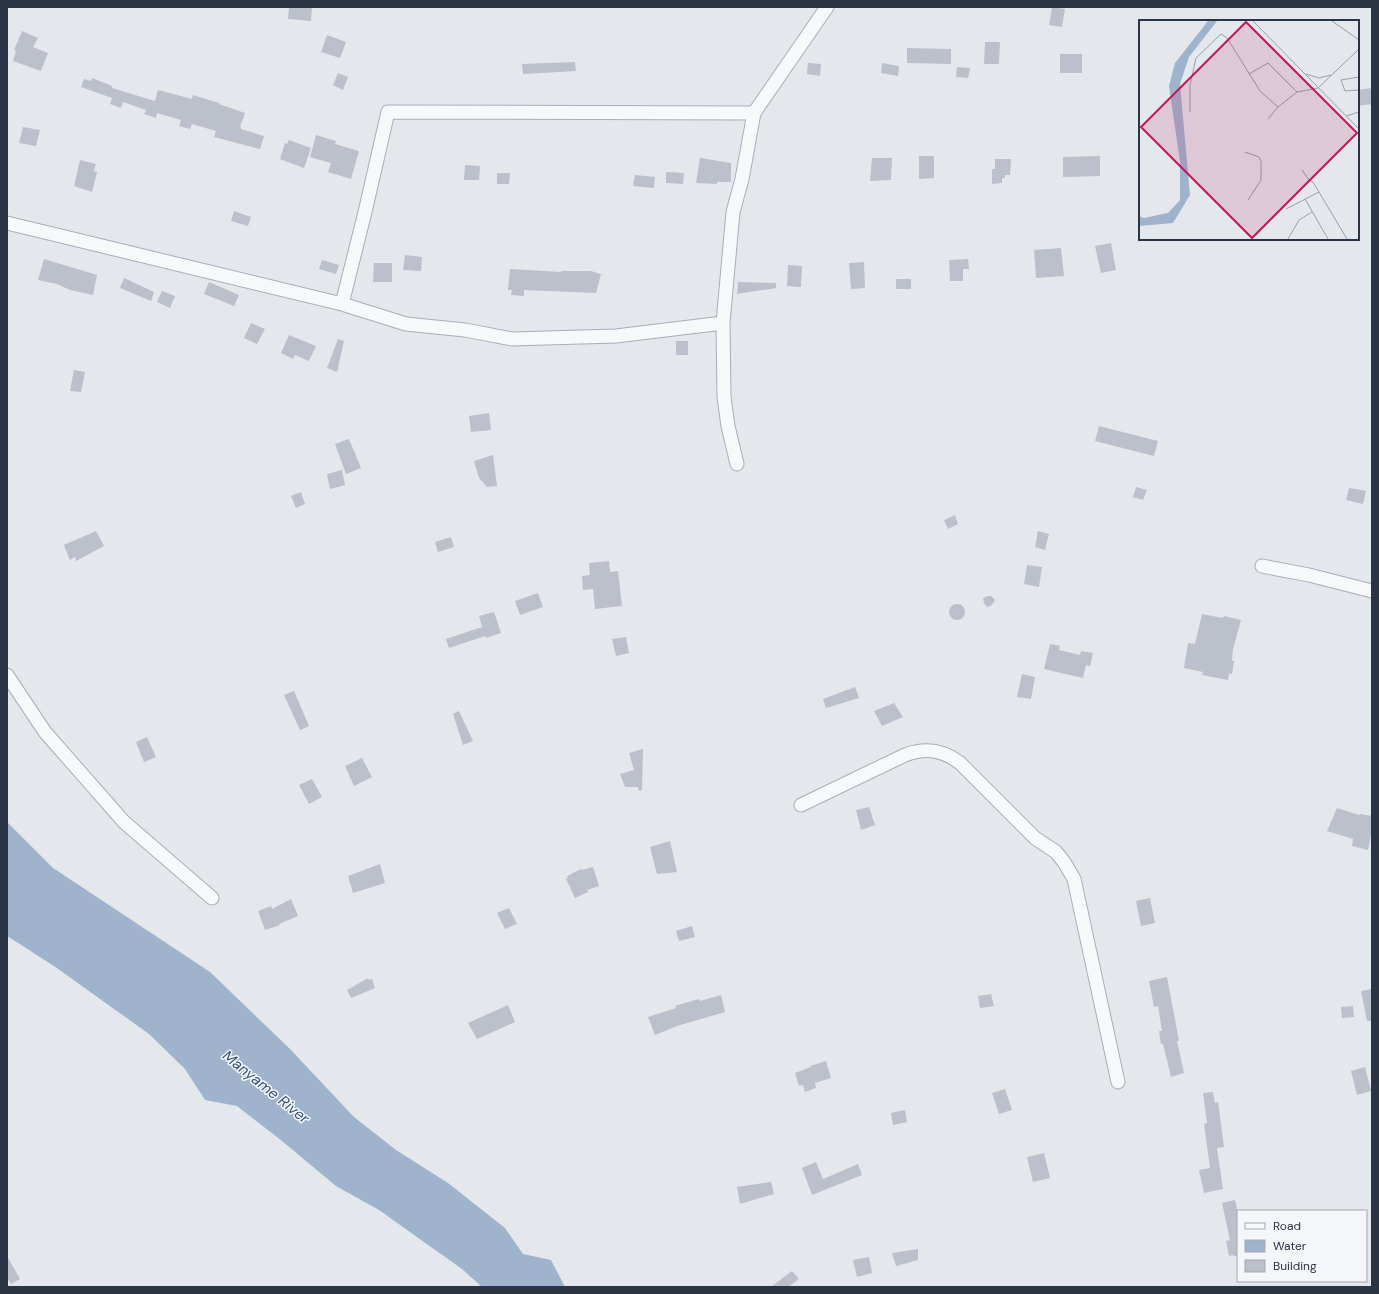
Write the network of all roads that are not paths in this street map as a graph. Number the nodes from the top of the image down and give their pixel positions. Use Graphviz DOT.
graph roads {
  1 [pos="827,7"];
  2 [pos="754,113"];
  3 [pos="7,222"];
  4 [pos="342,304"];
  5 [pos="723,323"];
  6 [pos="737,464"];
  7 [pos="1262,566"];
  8 [pos="1372,591"];
  9 [pos="7,675"];
  10 [pos="801,805"];
  11 [pos="212,898"];
  12 [pos="1118,1082"];
  1 -- 2 [label="street"];
  2 -- 4 [label="street"];
  2 -- 5 [label="street"];
  3 -- 4 [label="street"];
  4 -- 5 [label="street"];
  5 -- 6 [label="street"];
  7 -- 8 [label="street"];
  9 -- 11 [label="street"];
  10 -- 12 [label="street"];
}
